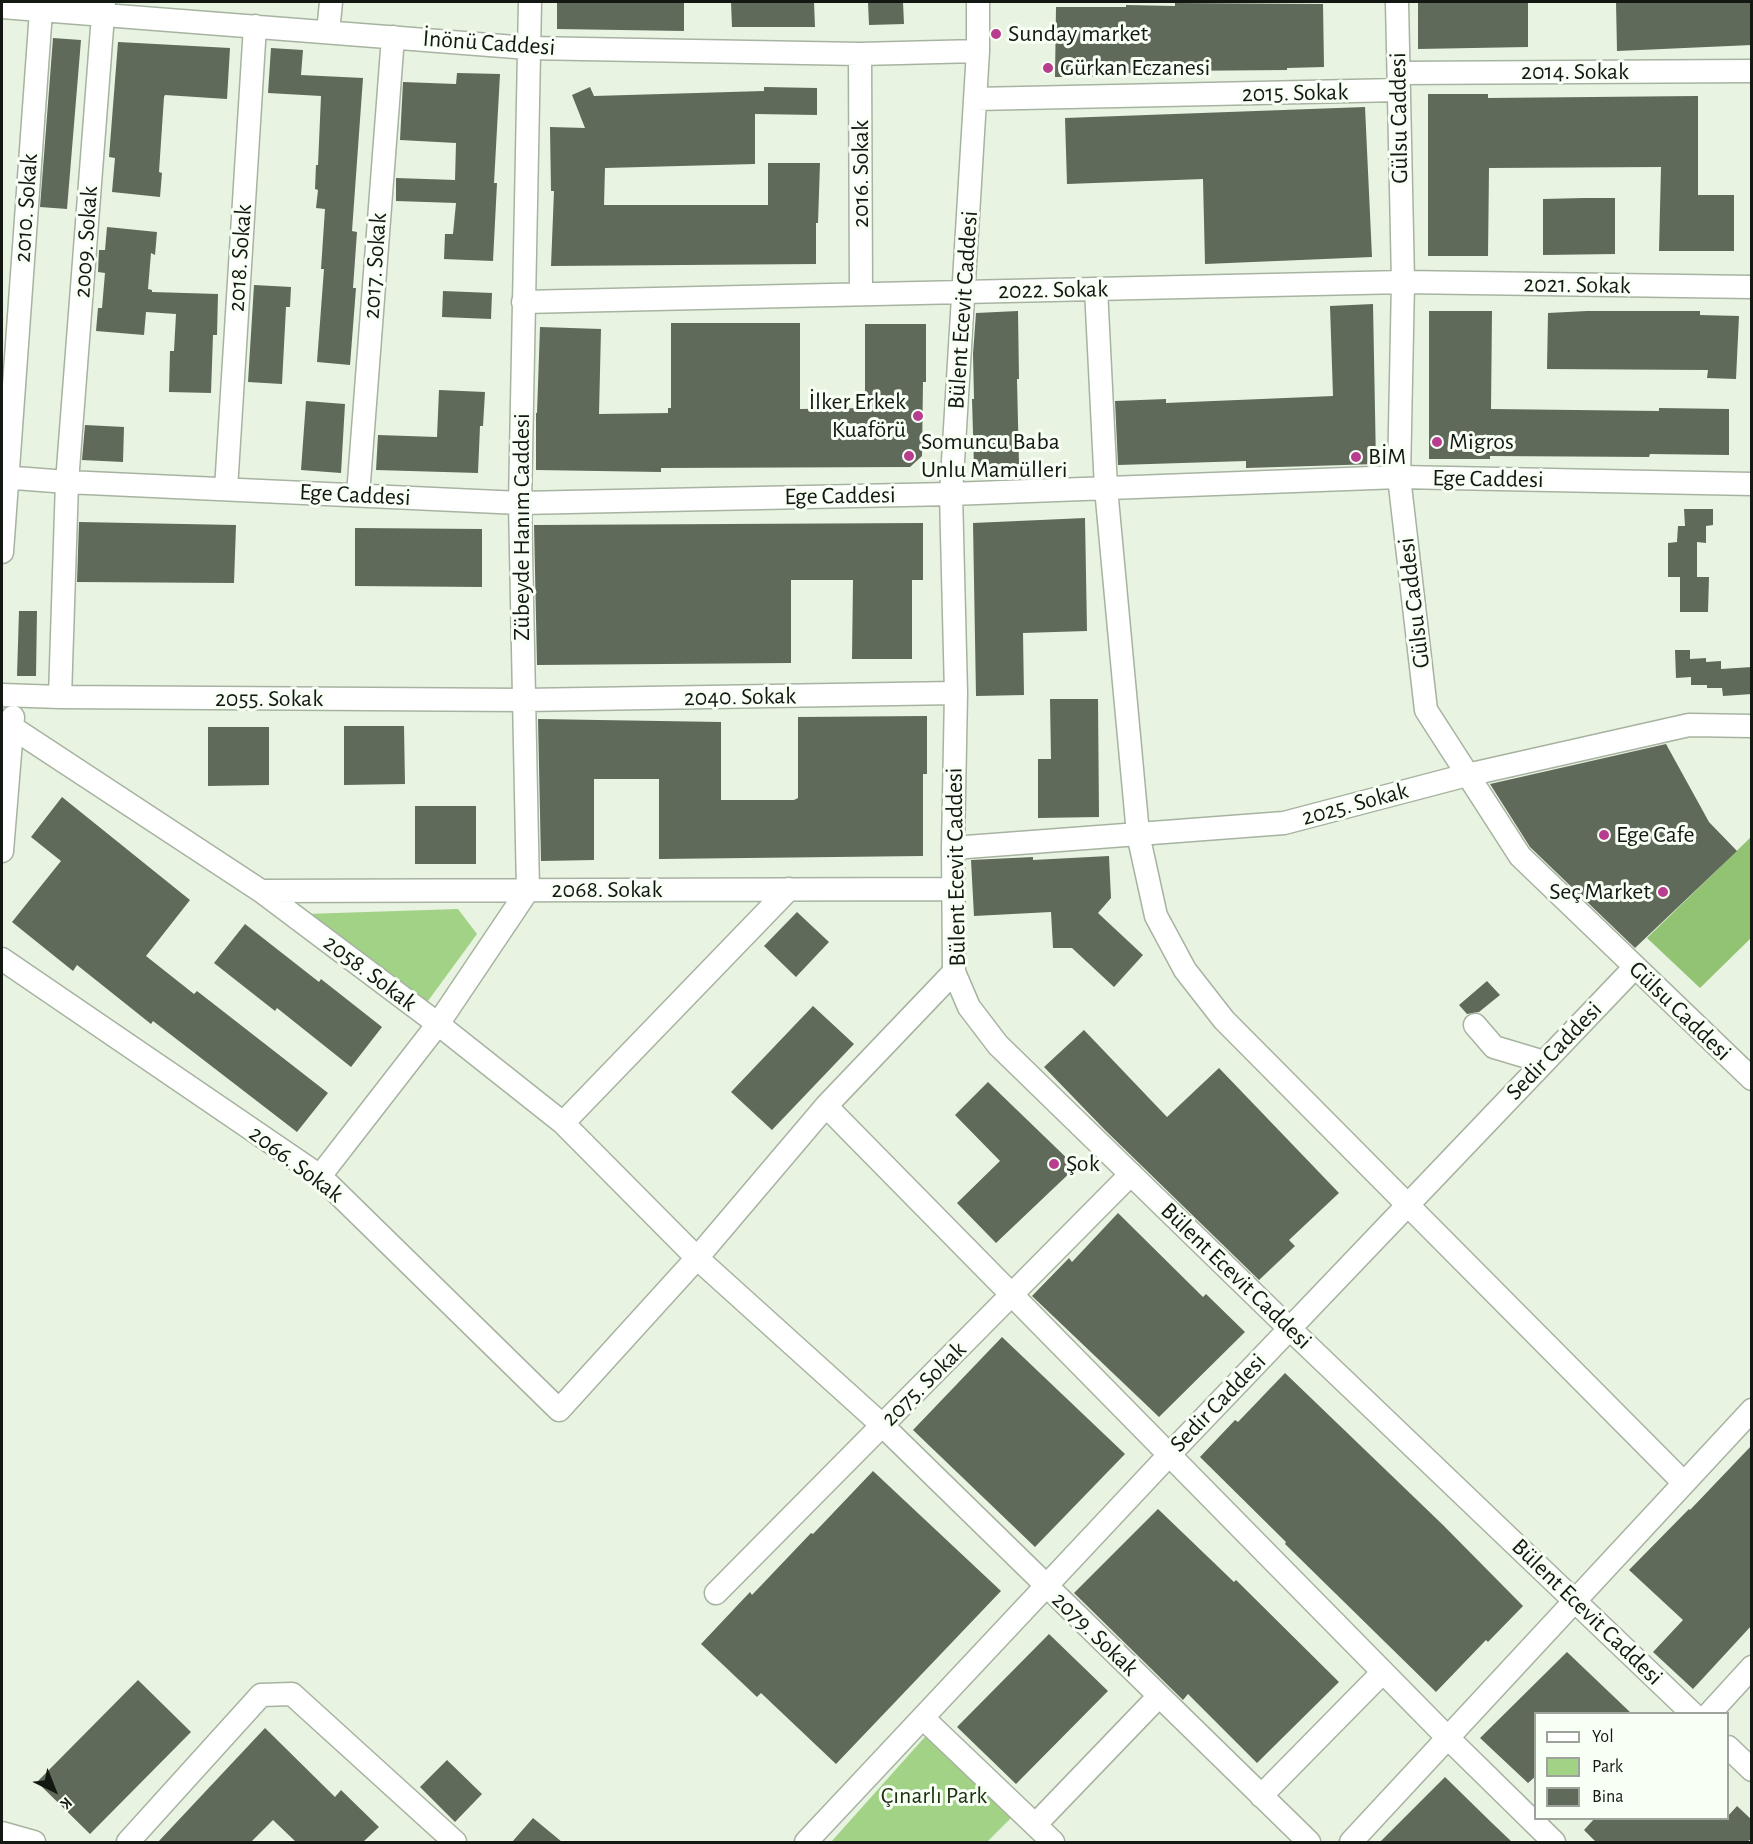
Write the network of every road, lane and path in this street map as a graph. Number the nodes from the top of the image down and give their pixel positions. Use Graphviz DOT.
graph roads {
  1 [pos="331,2"];
  2 [pos="530,2"];
  3 [pos="978,2"];
  4 [pos="1397,2"];
  5 [pos="23,7"];
  6 [pos="103,8"];
  7 [pos="255,26"];
  8 [pos="328,32"];
  9 [pos="393,37"];
  10 [pos="528,48"];
  11 [pos="978,51"];
  12 [pos="860,54"];
  13 [pos="1752,71"];
  14 [pos="1399,82"];
  15 [pos="975,99"];
  16 [pos="1403,282"];
  17 [pos="1752,287"];
  18 [pos="1096,289"];
  19 [pos="964,292"];
  20 [pos="861,294"];
  21 [pos="523,302"];
  22 [pos="4,477"];
  23 [pos="1399,477"];
  24 [pos="67,482"];
  25 [pos="1752,484"];
  26 [pos="1106,488"];
  27 [pos="226,489"];
  28 [pos="951,494"];
  29 [pos="358,495"];
  30 [pos="520,503"];
  31 [pos="2,552"];
  32 [pos="956,693"];
  33 [pos="8,695"];
  34 [pos="60,697"];
  35 [pos="524,700"];
  36 [pos="1752,726"];
  37 [pos="13,728"];
  38 [pos="1467,775"];
  39 [pos="3,816"];
  40 [pos="1138,834"];
  41 [pos="953,848"];
  42 [pos="2,851"];
  43 [pos="789,889"];
  44 [pos="953,889"];
  45 [pos="528,890"];
  46 [pos="261,891"];
  47 [pos="2,959"];
  48 [pos="1635,967"];
  49 [pos="954,972"];
  50 [pos="438,1024"];
  51 [pos="1475,1024"];
  52 [pos="1544,1062"];
  53 [pos="1752,1078"];
  54 [pos="826,1106"];
  55 [pos="563,1124"];
  56 [pos="1131,1174"];
  57 [pos="320,1176"];
  58 [pos="1407,1205"];
  59 [pos="697,1258"];
  60 [pos="1012,1294"];
  61 [pos="1289,1328"];
  62 [pos="1752,1410"];
  63 [pos="882,1425"];
  64 [pos="1168,1455"];
  65 [pos="1684,1483"];
  66 [pos="1047,1587"];
  67 [pos="716,1593"];
  68 [pos="1575,1601"];
  69 [pos="1752,1667"];
  70 [pos="1383,1672"];
  71 [pos="1159,1696"];
  72 [pos="1692,1712"];
  73 [pos="1710,1712"];
  74 [pos="923,1719"];
  75 [pos="1448,1738"];
  76 [pos="1729,1748"];
  77 [pos="1752,1770"];
  78 [pos="1261,1796"];
  79 [pos="1035,1826"];
  80 [pos="2,1833"];
  81 [pos="34,1842"];
  82 [pos="128,1842"];
  83 [pos="455,1842"];
  84 [pos="806,1842"];
  85 [pos="1053,1842"];
  86 [pos="1309,1842"];
  87 [pos="1352,1842"];
  88 [pos="1554,1842"];
  1 -- 8 [label="street"];
  2 -- 10 [label="street, Zübeyde Hanım Caddesi"];
  3 -- 11 [label="street, Bülent Ecevit Caddesi"];
  4 -- 14 [label="street, Gülsu Caddesi"];
  5 -- 6 [label="street, İnönü Caddesi"];
  5 -- 22 [label="street, 2010. Sokak"];
  6 -- 7 [label="street, İnönü Caddesi"];
  6 -- 24 [label="street, 2009. Sokak"];
  7 -- 8 [label="street, İnönü Caddesi"];
  7 -- 27 [label="street, 2018. Sokak"];
  8 -- 9 [label="street, İnönü Caddesi"];
  9 -- 10 [label="street, İnönü Caddesi"];
  9 -- 29 [label="street, 2017. Sokak"];
  10 -- 12 [label="street, İnönü Caddesi"];
  10 -- 21 [label="street, Zübeyde Hanım Caddesi"];
  11 -- 12 [label="street, İnönü Caddesi"];
  11 -- 15 [label="street, Bülent Ecevit Caddesi"];
  12 -- 20 [label="street, 2016. Sokak"];
  13 -- 14 [label="street, 2014. Sokak"];
  14 -- 15 [label="street, 2015. Sokak"];
  14 -- 16 [label="street, Gülsu Caddesi"];
  15 -- 19 [label="street, Bülent Ecevit Caddesi"];
  16 -- 17 [label="street, 2021. Sokak"];
  16 -- 18 [label="street, 2022. Sokak"];
  16 -- 23 [label="street, Gülsu Caddesi"];
  18 -- 19 [label="street, 2022. Sokak"];
  18 -- 26 [label="street"];
  19 -- 20 [label="street, 2022. Sokak"];
  19 -- 28 [label="street, Bülent Ecevit Caddesi"];
  20 -- 21 [label="street, 2022. Sokak"];
  21 -- 30 [label="street, Zübeyde Hanım Caddesi"];
  22 -- 24 [label="street, Ege Caddesi"];
  22 -- 31 [label="street, 2010. Sokak"];
  23 -- 25 [label="street, Ege Caddesi"];
  23 -- 26 [label="street, Ege Caddesi"];
  23 -- 38 [label="street, Gülsu Caddesi"];
  24 -- 27 [label="street, Ege Caddesi"];
  24 -- 34 [label="street, 2009. Sokak"];
  26 -- 28 [label="street, Ege Caddesi"];
  26 -- 40 [label="street"];
  27 -- 29 [label="street, Ege Caddesi"];
  28 -- 30 [label="street, Ege Caddesi"];
  28 -- 32 [label="street, Bülent Ecevit Caddesi"];
  29 -- 30 [label="street, Ege Caddesi"];
  30 -- 35 [label="street, Zübeyde Hanım Caddesi"];
  32 -- 35 [label="street, 2040. Sokak"];
  32 -- 41 [label="street, Bülent Ecevit Caddesi"];
  33 -- 34 [label="street, 2055. Sokak"];
  33 -- 37 [label="street"];
  34 -- 35 [label="street, 2055. Sokak"];
  35 -- 45 [label="street, Zübeyde Hanım Caddesi"];
  36 -- 38 [label="street, 2025. Sokak"];
  37 -- 39 [label="street"];
  37 -- 46 [label="street, 2058. Sokak"];
  38 -- 40 [label="street, 2025. Sokak"];
  38 -- 48 [label="street, Gülsu Caddesi"];
  39 -- 42 [label="street"];
  40 -- 41 [label="street, 2025. Sokak"];
  40 -- 58 [label="street"];
  41 -- 44 [label="street, Bülent Ecevit Caddesi"];
  43 -- 44 [label="street, 2068. Sokak"];
  43 -- 45 [label="street, 2068. Sokak"];
  43 -- 55 [label="street"];
  44 -- 49 [label="street, Bülent Ecevit Caddesi"];
  45 -- 46 [label="street, 2068. Sokak"];
  45 -- 50 [label="street"];
  46 -- 50 [label="street, 2058. Sokak"];
  47 -- 57 [label="street, 2066. Sokak"];
  48 -- 52 [label="street, Sedir Caddesi"];
  48 -- 53 [label="street, Gülsu Caddesi"];
  49 -- 54 [label="street"];
  49 -- 56 [label="street, Bülent Ecevit Caddesi"];
  50 -- 55 [label="street, 2058. Sokak"];
  50 -- 57 [label="street"];
  51 -- 52 [label="street"];
  52 -- 58 [label="street, Sedir Caddesi"];
  54 -- 59 [label="street"];
  54 -- 60 [label="street"];
  55 -- 59 [label="street, 2058. Sokak"];
  56 -- 60 [label="street, 2075. Sokak"];
  56 -- 61 [label="street, Bülent Ecevit Caddesi"];
  57 -- 59 [label="street, 2066. Sokak"];
  58 -- 61 [label="street, Sedir Caddesi"];
  58 -- 65 [label="street"];
  59 -- 63 [label="street, 2079. Sokak"];
  60 -- 63 [label="street, 2075. Sokak"];
  60 -- 64 [label="street"];
  61 -- 64 [label="street, Sedir Caddesi"];
  61 -- 68 [label="street, Bülent Ecevit Caddesi"];
  62 -- 65 [label="street"];
  63 -- 66 [label="street, 2079. Sokak"];
  63 -- 67 [label="street, 2075. Sokak"];
  64 -- 66 [label="street, Sedir Caddesi"];
  64 -- 70 [label="street"];
  65 -- 68 [label="street"];
  66 -- 71 [label="street, 2079. Sokak"];
  66 -- 74 [label="street, Sedir Caddesi"];
  68 -- 72 [label="street, Bülent Ecevit Caddesi"];
  68 -- 75 [label="street"];
  69 -- 73 [label="street"];
  70 -- 75 [label="street"];
  70 -- 78 [label="street"];
  71 -- 78 [label="street, 2079. Sokak"];
  71 -- 79 [label="street"];
  74 -- 79 [label="street"];
  74 -- 84 [label="street, Sedir Caddesi"];
  75 -- 87 [label="street"];
  75 -- 88 [label="street"];
  76 -- 77 [label="street"];
  78 -- 86 [label="street, 2079. Sokak"];
  79 -- 85 [label="street"];
  80 -- 81 [label="street"];
  82 -- 83 [label="street"];
}
